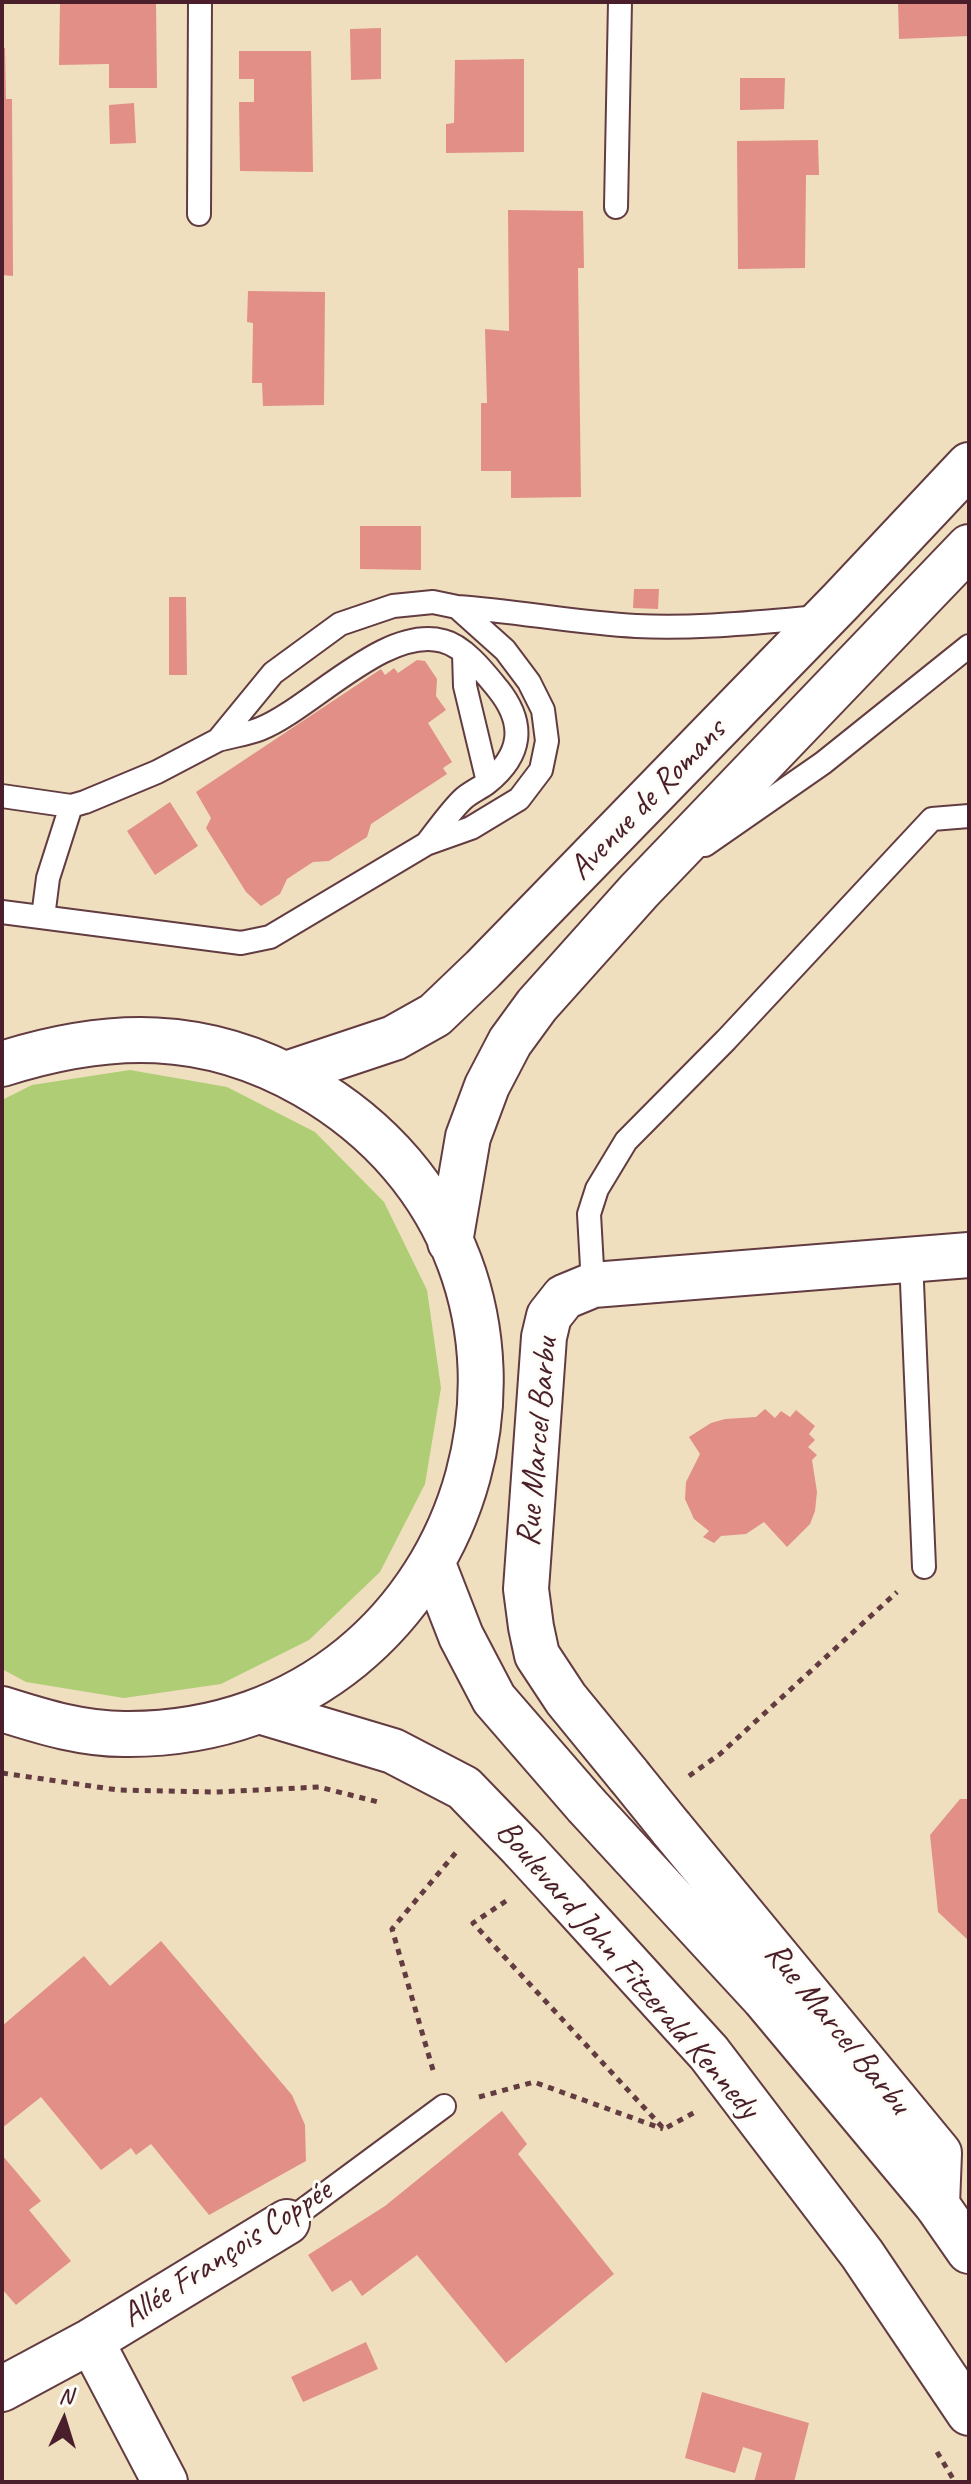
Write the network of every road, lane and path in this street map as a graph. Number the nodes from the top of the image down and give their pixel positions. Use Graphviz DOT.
graph roads {
  1 [pos="200,2"];
  2 [pos="620,2"];
  3 [pos="616,207"];
  4 [pos="199,214"];
  5 [pos="969,465"];
  6 [pos="969,547"];
  7 [pos="457,607"];
  8 [pos="826,616"];
  9 [pos="969,646"];
  10 [pos="464,654"];
  11 [pos="218,740"];
  12 [pos="488,782"];
  13 [pos="2,796"];
  14 [pos="71,806"];
  15 [pos="969,816"];
  16 [pos="426,844"];
  17 [pos="639,891"];
  18 [pos="2,912"];
  19 [pos="43,917"];
  20 [pos="2,1064"];
  21 [pos="286,1074"];
  22 [pos="450,1242"];
  23 [pos="969,1255"];
  24 [pos="911,1259"];
  25 [pos="593,1285"];
  26 [pos="433,1564"];
  27 [pos="924,1567"];
  28 [pos="2,1709"];
  29 [pos="259,1711"];
  30 [pos="2,1773"];
  31 [pos="388,1804"];
  32 [pos="447,1841"];
  33 [pos="459,1849"];
  34 [pos="466,1854"];
  35 [pos="444,2106"];
  36 [pos="664,2129"];
  37 [pos="937,2205"];
  38 [pos="287,2222"];
  39 [pos="969,2251"];
  40 [pos="91,2341"];
  41 [pos="2,2389"];
  42 [pos="969,2413"];
  43 [pos="165,2482"];
  1 -- 4 [label="lane"];
  2 -- 3 [label="lane"];
  5 -- 8 [label="main road, Avenue de Romans"];
  6 -- 17 [label="main road, Avenue de Romans"];
  7 -- 8 [label="lane"];
  7 -- 11 [label="lane"];
  7 -- 16 [label="lane"];
  8 -- 21 [label="main road, Avenue de Romans"];
  9 -- 17 [label="lane"];
  10 -- 11 [label="lane"];
  10 -- 12 [label="lane"];
  10 -- 12 [label="lane"];
  11 -- 14 [label="lane"];
  12 -- 16 [label="lane"];
  13 -- 14 [label="lane"];
  14 -- 19 [label="lane"];
  15 -- 25 [label="lane"];
  16 -- 19 [label="lane"];
  17 -- 22 [label="main road, Avenue de Romans"];
  18 -- 19 [label="lane"];
  20 -- 21 [label="main road"];
  21 -- 22 [label="main road"];
  22 -- 26 [label="main road"];
  23 -- 24 [label="main road, Rue Marcel Barbu"];
  24 -- 25 [label="main road, Rue Marcel Barbu"];
  24 -- 27 [label="lane"];
  25 -- 37 [label="main road, Rue Marcel Barbu, bridge"];
  26 -- 29 [label="main road"];
  26 -- 37 [label="main road, bridge"];
  28 -- 29 [label="main road"];
  29 -- 42 [label="main road, Boulevard John Fitzerald Kennedy, bridge"];
  30 -- 31 [label="path"];
  32 -- 33 [label="path"];
  33 -- 34 [label="path"];
  33 -- 35 [label="path"];
  35 -- 36 [label="path"];
  35 -- 38 [label="lane, Allée François Coppée"];
  37 -- 39 [label="main road"];
  38 -- 40 [label="main road, Allée François Coppée"];
  40 -- 41 [label="main road, Allée François Coppée"];
  40 -- 43 [label="main road"];
}
